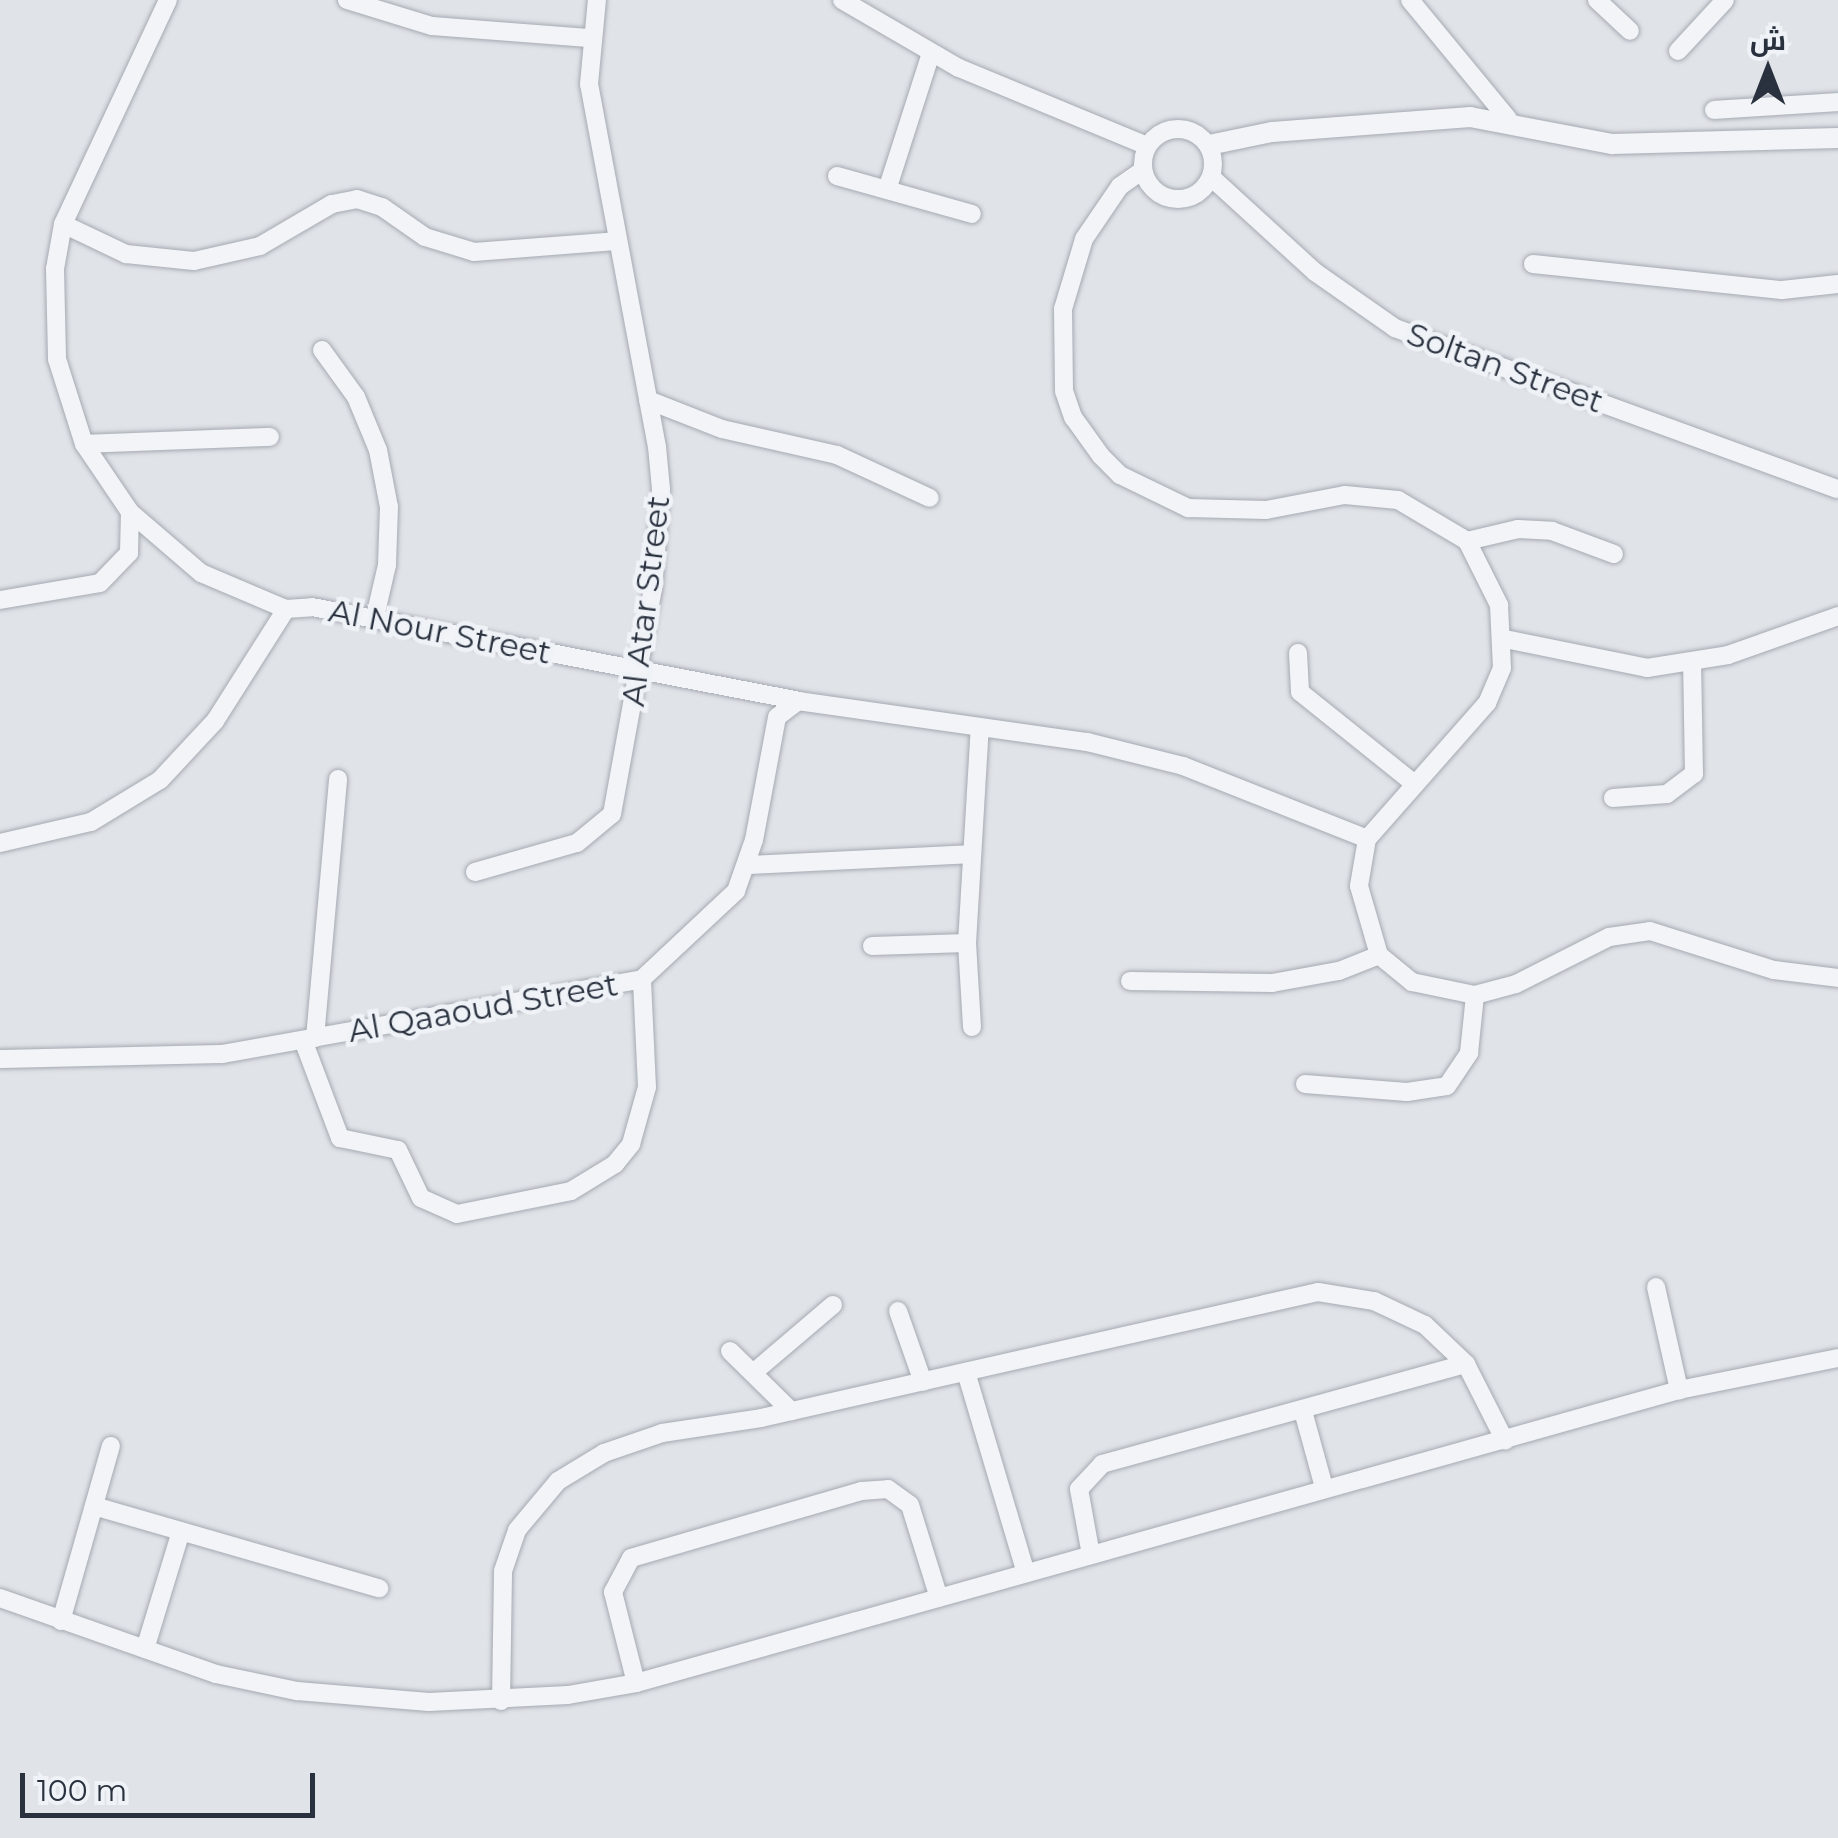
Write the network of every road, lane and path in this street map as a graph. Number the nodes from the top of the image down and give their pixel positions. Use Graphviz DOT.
graph roads {
  1 [pos="168,0"];
  2 [pos="347,0"];
  3 [pos="598,0"];
  4 [pos="1410,0"];
  5 [pos="1597,0"];
  6 [pos="1726,0"];
  7 [pos="851,3"];
  8 [pos="1630,31"];
  9 [pos="590,38"];
  10 [pos="1678,51"];
  11 [pos="931,52"];
  12 [pos="1838,102"];
  13 [pos="1714,110"];
  14 [pos="1508,119"];
  15 [pos="1838,138"];
  16 [pos="1209,145"];
  17 [pos="1147,146"];
  18 [pos="1143,170"];
  19 [pos="837,176"];
  20 [pos="1212,178"];
  21 [pos="887,190"];
  22 [pos="972,214"];
  23 [pos="64,224"];
  24 [pos="616,241"];
  25 [pos="1533,264"];
  26 [pos="1838,284"];
  27 [pos="322,350"];
  28 [pos="648,400"];
  29 [pos="270,437"];
  30 [pos="84,444"];
  31 [pos="1838,489"];
  32 [pos="930,498"];
  33 [pos="130,512"];
  34 [pos="1466,540"];
  35 [pos="1614,554"];
  36 [pos="0,600"];
  37 [pos="286,609"];
  38 [pos="1838,616"];
  39 [pos="374,621"];
  40 [pos="1505,639"];
  41 [pos="1298,653"];
  42 [pos="1692,664"];
  43 [pos="640,671"];
  44 [pos="798,701"];
  45 [pos="980,727"];
  46 [pos="338,779"];
  47 [pos="1414,784"];
  48 [pos="1614,798"];
  49 [pos="1367,839"];
  50 [pos="0,843"];
  51 [pos="970,854"];
  52 [pos="748,864"];
  53 [pos="474,872"];
  54 [pos="967,943"];
  55 [pos="872,946"];
  56 [pos="1379,955"];
  57 [pos="1838,978"];
  58 [pos="642,980"];
  59 [pos="1130,981"];
  60 [pos="1475,995"];
  61 [pos="972,1027"];
  62 [pos="309,1039"];
  63 [pos="0,1058"];
  64 [pos="1306,1084"];
  65 [pos="1656,1287"];
  66 [pos="833,1305"];
  67 [pos="898,1311"];
  68 [pos="730,1351"];
  69 [pos="1838,1358"];
  70 [pos="1466,1364"];
  71 [pos="966,1372"];
  72 [pos="753,1373"];
  73 [pos="923,1382"];
  74 [pos="1679,1390"];
  75 [pos="790,1411"];
  76 [pos="1303,1411"];
  77 [pos="1505,1441"];
  78 [pos="110,1446"];
  79 [pos="1324,1487"];
  80 [pos="94,1506"];
  81 [pos="182,1531"];
  82 [pos="1091,1555"];
  83 [pos="1026,1573"];
  84 [pos="379,1588"];
  85 [pos="0,1598"];
  86 [pos="939,1598"];
  87 [pos="61,1621"];
  88 [pos="144,1649"];
  89 [pos="636,1683"];
  90 [pos="501,1701"];
  1 -- 23 [label="street"];
  2 -- 9 [label="street"];
  3 -- 9 [label="street, Al Atar Street"];
  4 -- 14 [label="street"];
  5 -- 8 [label="street"];
  6 -- 10 [label="street"];
  7 -- 11 [label="street"];
  9 -- 24 [label="street, Al Atar Street"];
  11 -- 17 [label="street"];
  11 -- 21 [label="street"];
  12 -- 13 [label="street"];
  14 -- 15 [label="street"];
  14 -- 16 [label="street"];
  16 -- 17 [label="street"];
  16 -- 20 [label="street"];
  17 -- 18 [label="street"];
  18 -- 20 [label="street"];
  18 -- 34 [label="street"];
  19 -- 21 [label="street"];
  20 -- 31 [label="street, Soltan Street"];
  21 -- 22 [label="street"];
  23 -- 24 [label="street"];
  23 -- 30 [label="street"];
  24 -- 28 [label="street, Al Atar Street"];
  25 -- 26 [label="street"];
  27 -- 39 [label="street"];
  28 -- 32 [label="street"];
  28 -- 43 [label="street, Al Atar Street"];
  29 -- 30 [label="street"];
  30 -- 33 [label="street"];
  33 -- 36 [label="street"];
  33 -- 37 [label="street"];
  34 -- 35 [label="street"];
  34 -- 40 [label="street"];
  37 -- 39 [label="street, Al Nour Street"];
  37 -- 50 [label="street, Al Nour Street"];
  38 -- 42 [label="street"];
  39 -- 43 [label="street, Al Nour Street"];
  40 -- 42 [label="street"];
  40 -- 47 [label="street"];
  41 -- 47 [label="street"];
  42 -- 48 [label="street"];
  43 -- 44 [label="street, Al Nour Street"];
  43 -- 53 [label="street, Al Atar Street"];
  44 -- 45 [label="street"];
  44 -- 52 [label="street, Al Qaaoud Street"];
  45 -- 49 [label="street"];
  45 -- 51 [label="street"];
  46 -- 62 [label="street"];
  47 -- 49 [label="street"];
  49 -- 56 [label="street"];
  51 -- 52 [label="street"];
  51 -- 54 [label="street"];
  52 -- 58 [label="street, Al Qaaoud Street"];
  54 -- 55 [label="street"];
  54 -- 61 [label="street"];
  56 -- 59 [label="street"];
  56 -- 60 [label="street"];
  57 -- 60 [label="street"];
  58 -- 62 [label="street, Al Qaaoud Street"];
  58 -- 62 [label="street"];
  60 -- 64 [label="street"];
  62 -- 63 [label="street, Al Qaaoud Street"];
  65 -- 74 [label="street"];
  66 -- 72 [label="street"];
  67 -- 73 [label="street"];
  68 -- 72 [label="street"];
  69 -- 74 [label="street"];
  70 -- 71 [label="street"];
  70 -- 76 [label="street"];
  70 -- 77 [label="street"];
  71 -- 73 [label="street"];
  71 -- 83 [label="street"];
  72 -- 75 [label="street"];
  73 -- 75 [label="street"];
  74 -- 77 [label="street"];
  75 -- 90 [label="street"];
  76 -- 79 [label="street"];
  76 -- 82 [label="street"];
  77 -- 79 [label="street"];
  78 -- 80 [label="street"];
  79 -- 82 [label="street"];
  80 -- 81 [label="street"];
  80 -- 87 [label="street"];
  81 -- 84 [label="street"];
  81 -- 88 [label="street"];
  82 -- 83 [label="street"];
  83 -- 86 [label="street"];
  85 -- 87 [label="street"];
  86 -- 89 [label="street"];
  86 -- 89 [label="street"];
  87 -- 88 [label="street"];
  88 -- 90 [label="street"];
  89 -- 90 [label="street"];
}
